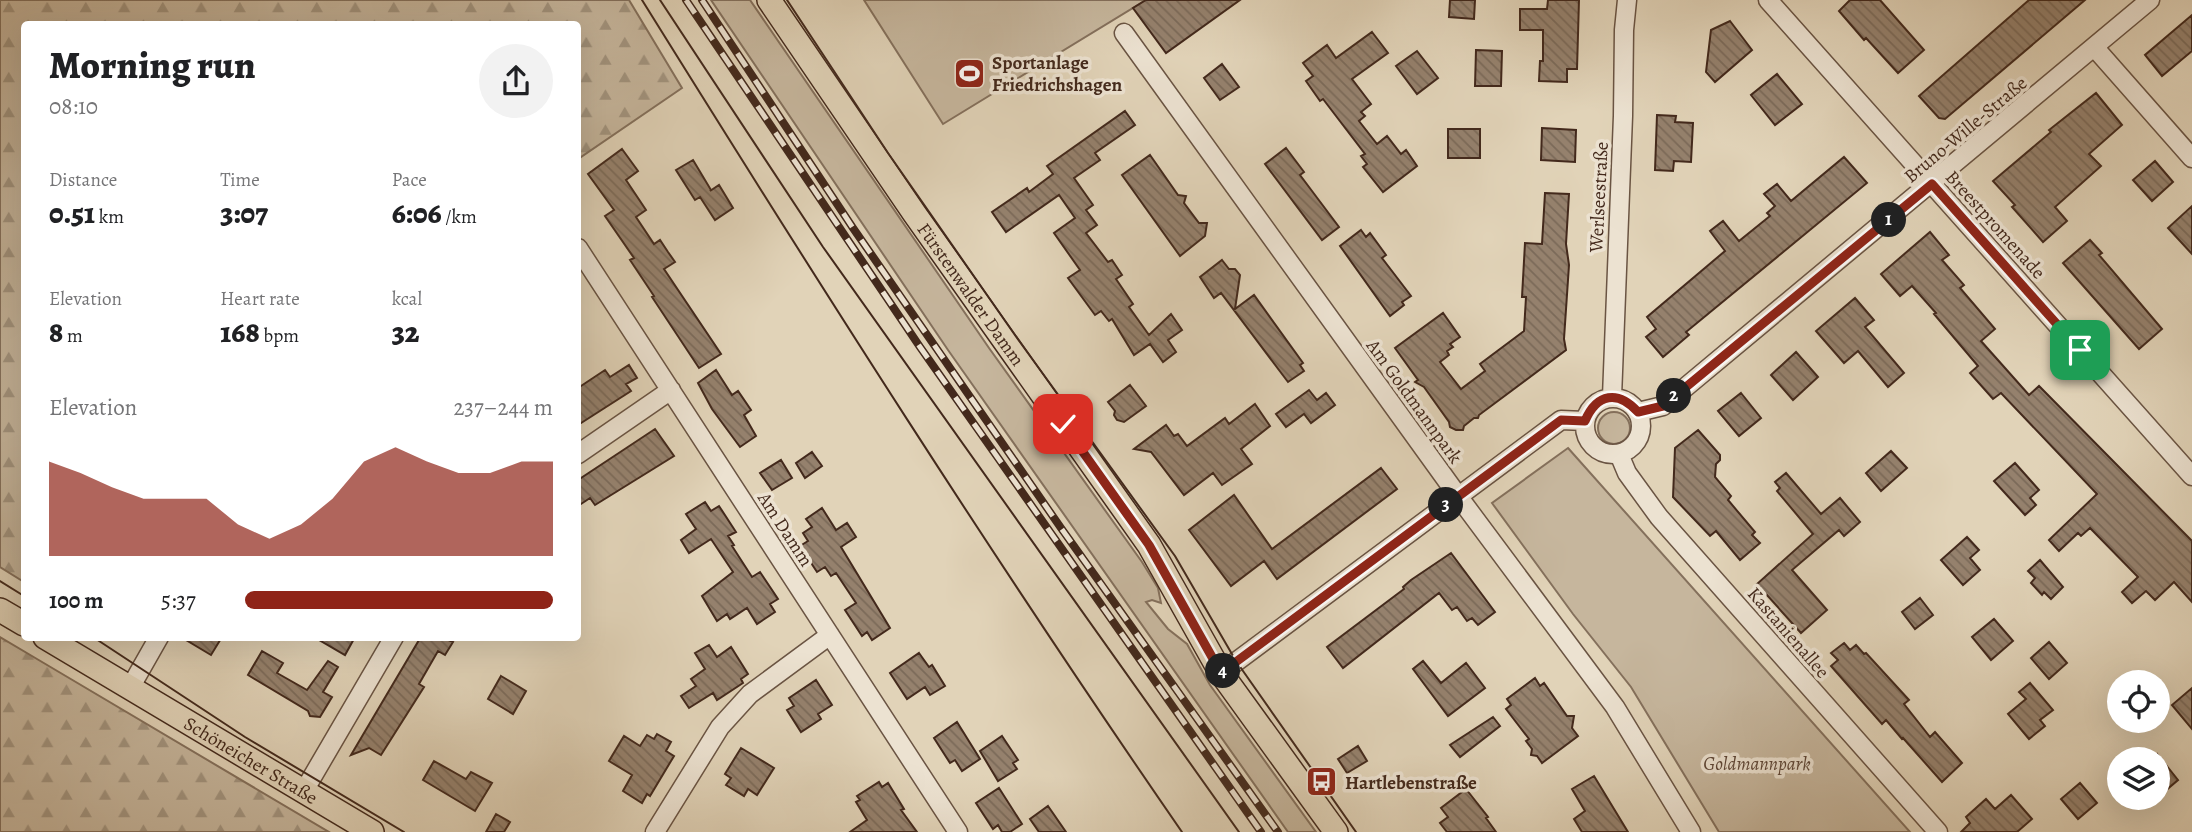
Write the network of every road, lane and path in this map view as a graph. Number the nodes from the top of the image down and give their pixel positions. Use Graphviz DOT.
graph roads {
  1 [pos="769,0"];
  2 [pos="1627,0"];
  3 [pos="1768,0"];
  4 [pos="2150,0"];
  5 [pos="1124,33"];
  6 [pos="2095,48"];
  7 [pos="2192,158"];
  8 [pos="1932,184"];
  9 [pos="581,253"];
  10 [pos="671,390"];
  11 [pos="1612,397"];
  12 [pos="1638,412"];
  13 [pos="1585,421"];
  14 [pos="581,452"];
  15 [pos="1619,454"];
  16 [pos="2192,476"];
  17 [pos="1458,496"];
  18 [pos="0,610"];
  19 [pos="21,622"];
  20 [pos="830,635"];
  21 [pos="52,641"];
  22 [pos="157,641"];
  23 [pos="392,641"];
  24 [pos="1221,673"];
  25 [pos="130,688"];
  26 [pos="304,791"];
  27 [pos="372,832"];
  28 [pos="655,832"];
  29 [pos="958,832"];
  30 [pos="1336,832"];
  31 [pos="1691,832"];
  32 [pos="1938,832"];
  1 -- 24 [label="main road, Fürstenwalder Damm"];
  2 -- 11 [label="street, Werlseestraße"];
  3 -- 8 [label="street, Breestpromenade"];
  4 -- 6 [label="street, Bruno-Wille-Straße"];
  5 -- 17 [label="street, Am Goldmannpark"];
  6 -- 7 [label="street"];
  6 -- 8 [label="street, Bruno-Wille-Straße"];
  8 -- 12 [label="street, Bruno-Wille-Straße"];
  8 -- 16 [label="street, Breestpromenade"];
  9 -- 10 [label="street, Am Damm"];
  10 -- 14 [label="street"];
  10 -- 20 [label="street, Am Damm"];
  11 -- 12 [label="street"];
  11 -- 13 [label="street"];
  12 -- 15 [label="street"];
  13 -- 15 [label="street"];
  13 -- 17 [label="street"];
  15 -- 32 [label="street, Kastanienallee"];
  17 -- 24 [label="street"];
  17 -- 31 [label="street, Am Goldmannpark"];
  18 -- 19 [label="main road"];
  20 -- 28 [label="street"];
  20 -- 29 [label="street, Am Damm"];
  21 -- 25 [label="main road, Schöneicher Straße"];
  22 -- 25 [label="street"];
  23 -- 26 [label="street"];
  24 -- 30 [label="main road, Fürstenwalder Damm"];
  25 -- 26 [label="main road, Schöneicher Straße"];
  26 -- 27 [label="main road, Schöneicher Straße"];
}
